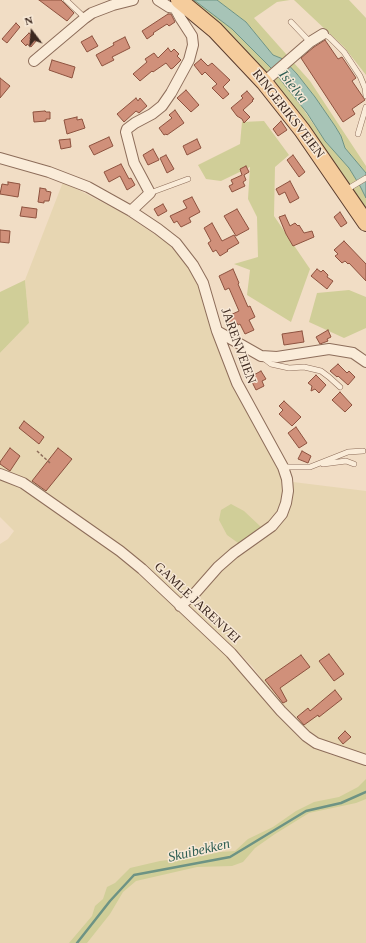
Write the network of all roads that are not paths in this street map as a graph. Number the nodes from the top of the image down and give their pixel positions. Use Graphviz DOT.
graph roads {
  1 [pos="66,0"];
  2 [pos="133,0"];
  3 [pos="158,0"];
  4 [pos="179,0"];
  5 [pos="85,18"];
  6 [pos="291,22"];
  7 [pos="323,34"];
  8 [pos="310,42"];
  9 [pos="34,61"];
  10 [pos="269,77"];
  11 [pos="366,96"];
  12 [pos="366,106"];
  13 [pos="358,134"];
  14 [pos="0,158"];
  15 [pos="366,178"];
  16 [pos="188,179"];
  17 [pos="351,187"];
  18 [pos="150,193"];
  19 [pos="131,210"];
  20 [pos="366,223"];
  21 [pos="217,331"];
  22 [pos="261,356"];
  23 [pos="366,362"];
  24 [pos="340,387"];
  25 [pos="363,450"];
  26 [pos="318,464"];
  27 [pos="354,464"];
  28 [pos="283,467"];
  29 [pos="0,474"];
  30 [pos="180,606"];
  31 [pos="366,760"];
  1 -- 5 [label="lane"];
  2 -- 5 [label="street"];
  3 -- 18 [label="street"];
  4 -- 10 [label="main road, RINGERIKSVEIEN"];
  5 -- 9 [label="street"];
  6 -- 8 [label="lane"];
  7 -- 8 [label="street"];
  7 -- 11 [label="lane"];
  8 -- 10 [label="street"];
  10 -- 17 [label="main road, RINGERIKSVEIEN"];
  12 -- 13 [label="lane"];
  14 -- 19 [label="street, JARENVEIEN"];
  15 -- 17 [label="lane"];
  16 -- 18 [label="lane"];
  17 -- 20 [label="main road, RINGERIKSVEIEN"];
  18 -- 19 [label="street"];
  19 -- 21 [label="street, JARENVEIEN"];
  21 -- 22 [label="street"];
  21 -- 28 [label="street, JARENVEIEN"];
  22 -- 23 [label="street"];
  22 -- 24 [label="lane"];
  25 -- 26 [label="lane"];
  26 -- 27 [label="lane"];
  26 -- 28 [label="lane"];
  28 -- 30 [label="street, JARENVEIEN"];
  29 -- 30 [label="street, GAMLE JARENVEI"];
  30 -- 31 [label="street, GAMLE JARENVEI"];
}
